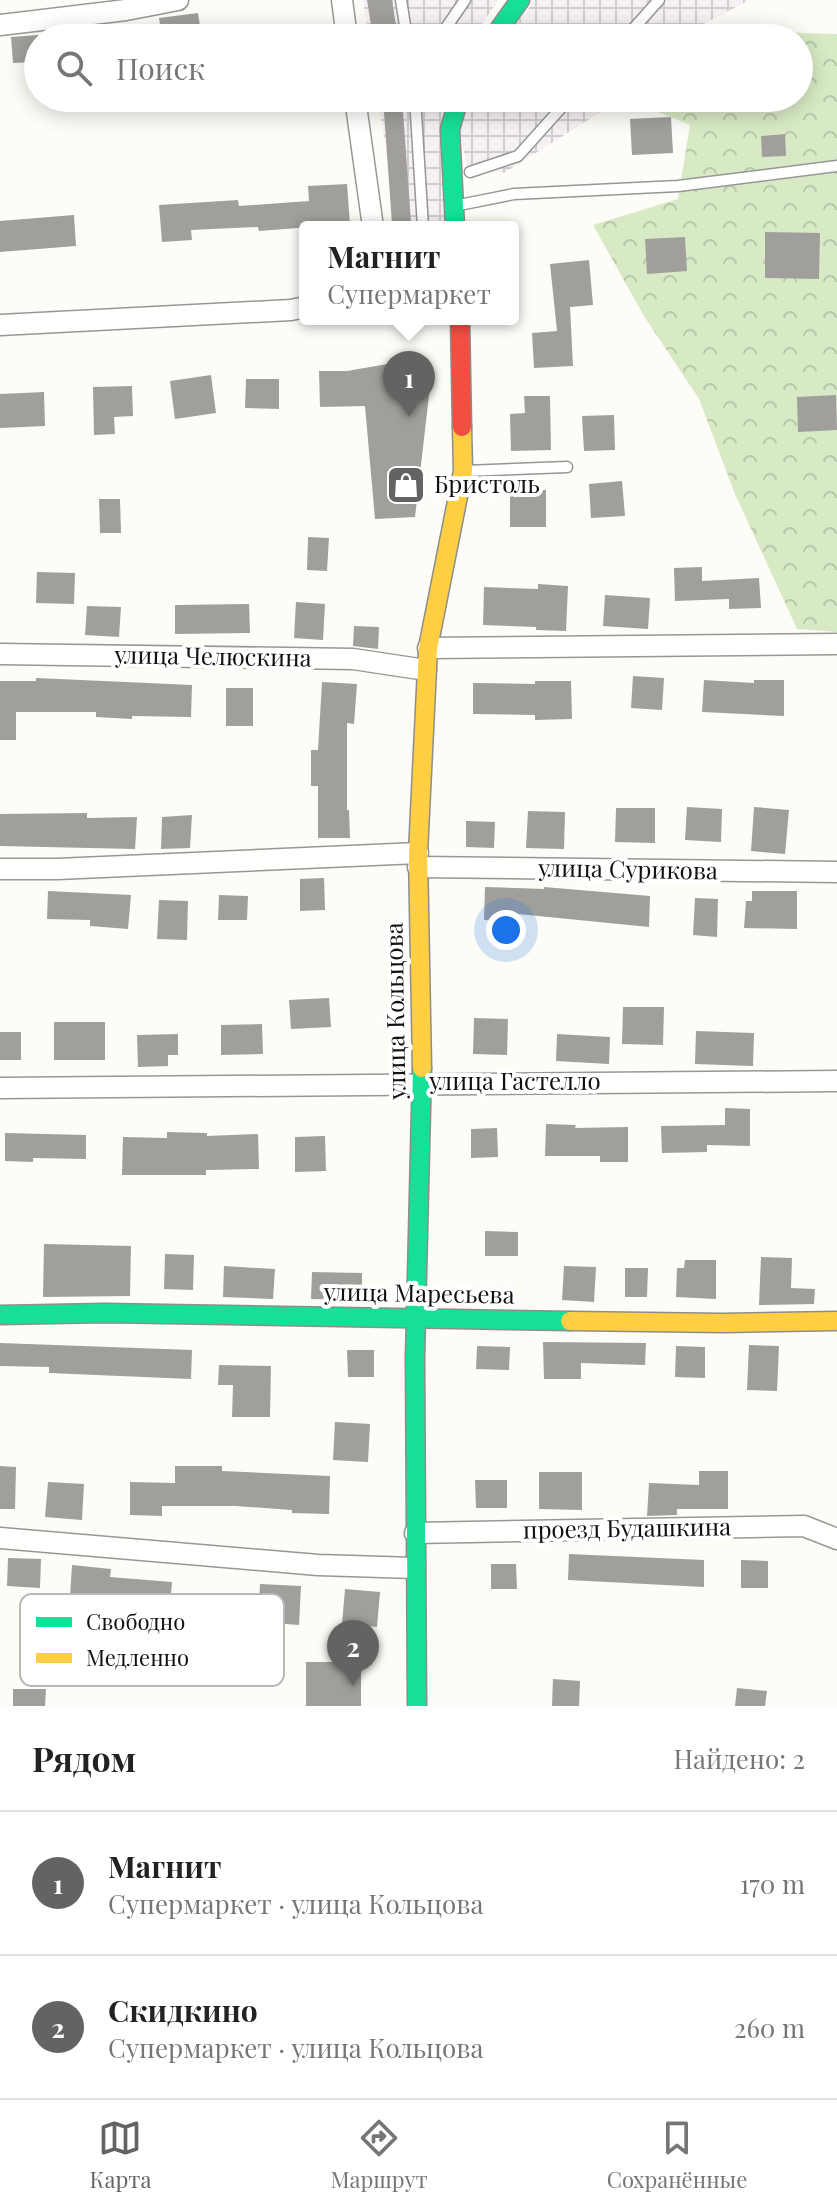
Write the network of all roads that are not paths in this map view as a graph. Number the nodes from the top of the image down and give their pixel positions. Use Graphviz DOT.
graph roads {
  1 [pos="178,0"];
  2 [pos="342,0"];
  3 [pos="401,0"];
  4 [pos="465,0"];
  5 [pos="520,0"];
  6 [pos="659,0"];
  7 [pos="345,24"];
  8 [pos="405,24"];
  9 [pos="449,24"];
  10 [pos="503,24"];
  11 [pos="638,24"];
  12 [pos="0,25"];
  13 [pos="357,112"];
  14 [pos="416,112"];
  15 [pos="455,112"];
  16 [pos="557,112"];
  17 [pos="837,166"];
  18 [pos="470,172"];
  19 [pos="452,206"];
  20 [pos="372,221"];
  21 [pos="423,221"];
  22 [pos="454,221"];
  23 [pos="299,308"];
  24 [pos="0,325"];
  25 [pos="460,325"];
  26 [pos="567,467"];
  27 [pos="463,471"];
  28 [pos="837,644"];
  29 [pos="428,648"];
  30 [pos="0,654"];
  31 [pos="426,670"];
  32 [pos="418,860"];
  33 [pos="0,869"];
  34 [pos="837,872"];
  35 [pos="837,1081"];
  36 [pos="422,1083"];
  37 [pos="0,1088"];
  38 [pos="0,1315"];
  39 [pos="415,1318"];
  40 [pos="837,1321"];
  41 [pos="415,1533"];
  42 [pos="0,1538"];
  43 [pos="837,1539"];
  44 [pos="415,1568"];
  45 [pos="417,1706"];
  1 -- 12 [label="street"];
  2 -- 7 [label="street"];
  3 -- 8 [label="lane"];
  4 -- 9 [label="lane"];
  5 -- 10 [label="street"];
  6 -- 11 [label="lane"];
  13 -- 20 [label="street"];
  14 -- 21 [label="lane"];
  15 -- 19 [label="street"];
  16 -- 18 [label="lane"];
  17 -- 19 [label="lane"];
  19 -- 22 [label="street"];
  23 -- 24 [label="street"];
  25 -- 27 [label="street, улица Кольцова"];
  26 -- 27 [label="lane"];
  27 -- 29 [label="street, улица Кольцова"];
  28 -- 29 [label="street"];
  29 -- 31 [label="street, улица Кольцова"];
  30 -- 31 [label="street, улица Челюскина"];
  31 -- 32 [label="street, улица Кольцова"];
  32 -- 33 [label="street, улица Сурикова"];
  32 -- 34 [label="street, улица Сурикова"];
  32 -- 36 [label="street, улица Кольцова"];
  35 -- 36 [label="street, улица Гастелло"];
  36 -- 37 [label="street, улица Гастелло"];
  36 -- 39 [label="street, улица Кольцова"];
  38 -- 39 [label="street, улица Маресьева"];
  39 -- 40 [label="street, улица Маресьева"];
  39 -- 41 [label="street, улица Кольцова"];
  41 -- 43 [label="street, проезд Будашкина"];
  41 -- 44 [label="street, улица Кольцова"];
  42 -- 44 [label="street"];
  44 -- 45 [label="street, улица Кольцова"];
}
